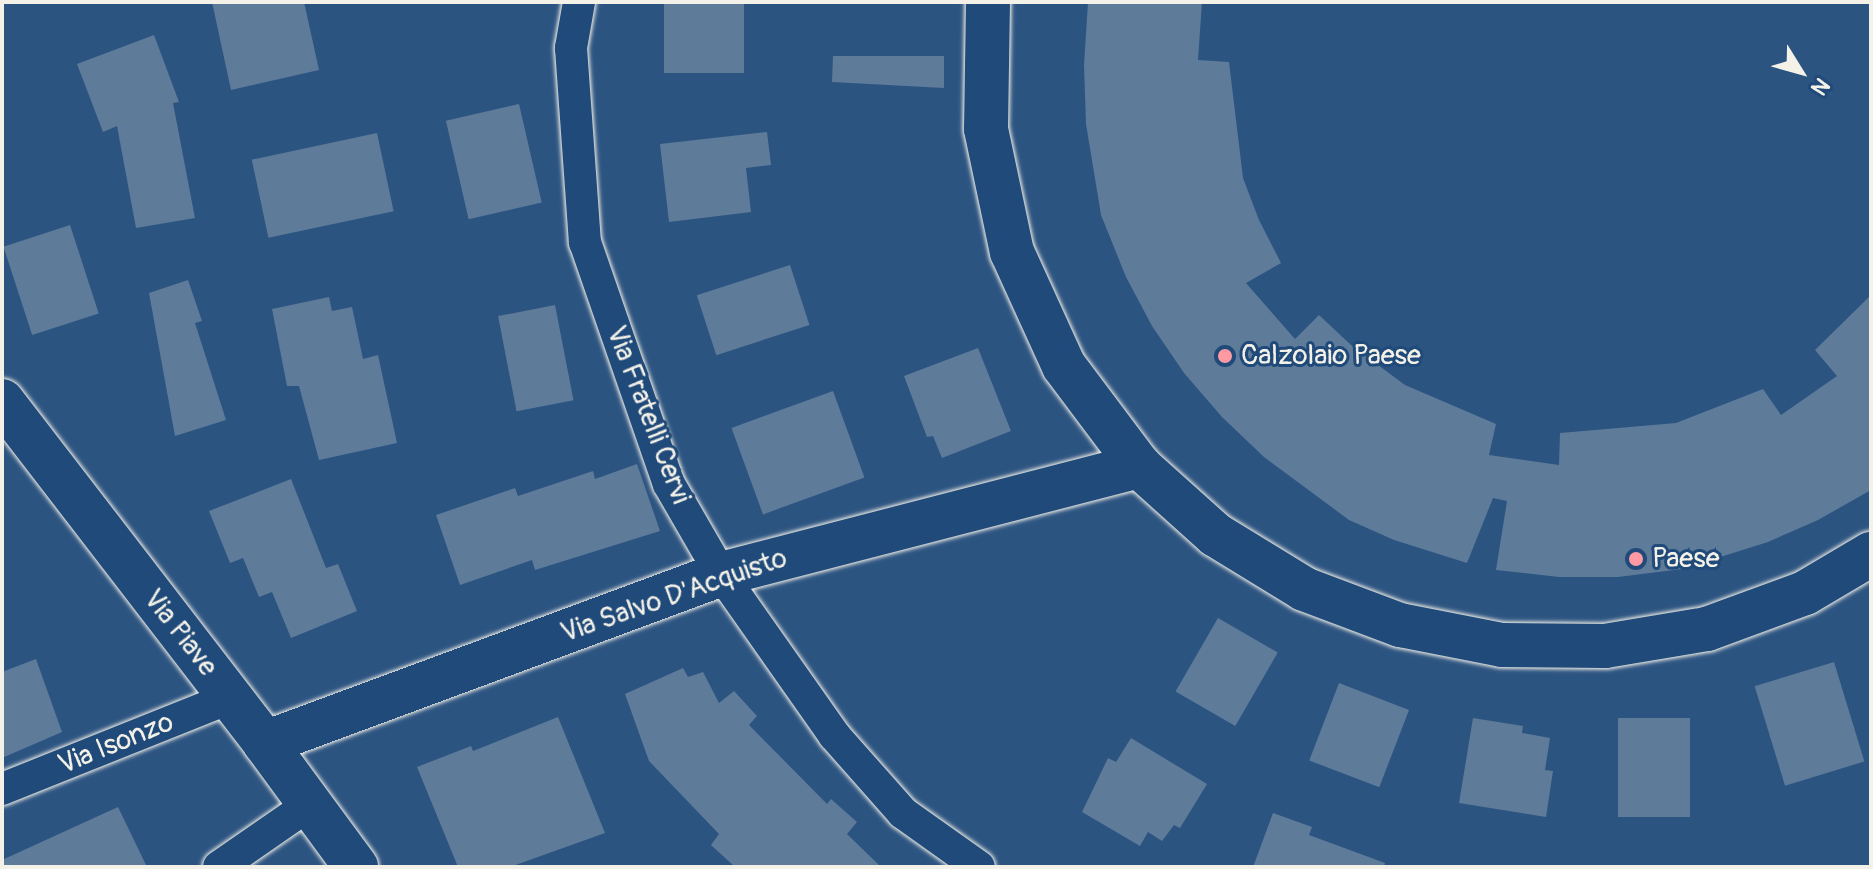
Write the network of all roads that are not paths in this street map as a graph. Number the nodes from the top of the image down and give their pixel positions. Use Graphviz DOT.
graph roads {
  1 [pos="579,2"];
  2 [pos="988,2"];
  3 [pos="4,408"];
  4 [pos="1139,466"];
  5 [pos="1871,554"];
  6 [pos="721,574"];
  7 [pos="230,698"];
  8 [pos="265,743"];
  9 [pos="2,789"];
  10 [pos="310,804"];
  11 [pos="219,867"];
  12 [pos="356,867"];
  13 [pos="979,867"];
  1 -- 6 [label="street, Via Fratelli Cervi"];
  2 -- 4 [label="street"];
  3 -- 7 [label="street, Via Piave"];
  4 -- 5 [label="street"];
  4 -- 6 [label="street, Via Salvo D'Acquisto"];
  6 -- 8 [label="street, Via Salvo D'Acquisto"];
  6 -- 13 [label="street, Via Fratelli Cervi"];
  7 -- 8 [label="street, Via Piave"];
  7 -- 9 [label="street, Via Isonzo"];
  8 -- 10 [label="street, Via Piave"];
  10 -- 11 [label="street"];
  10 -- 12 [label="street, Via Piave"];
}
